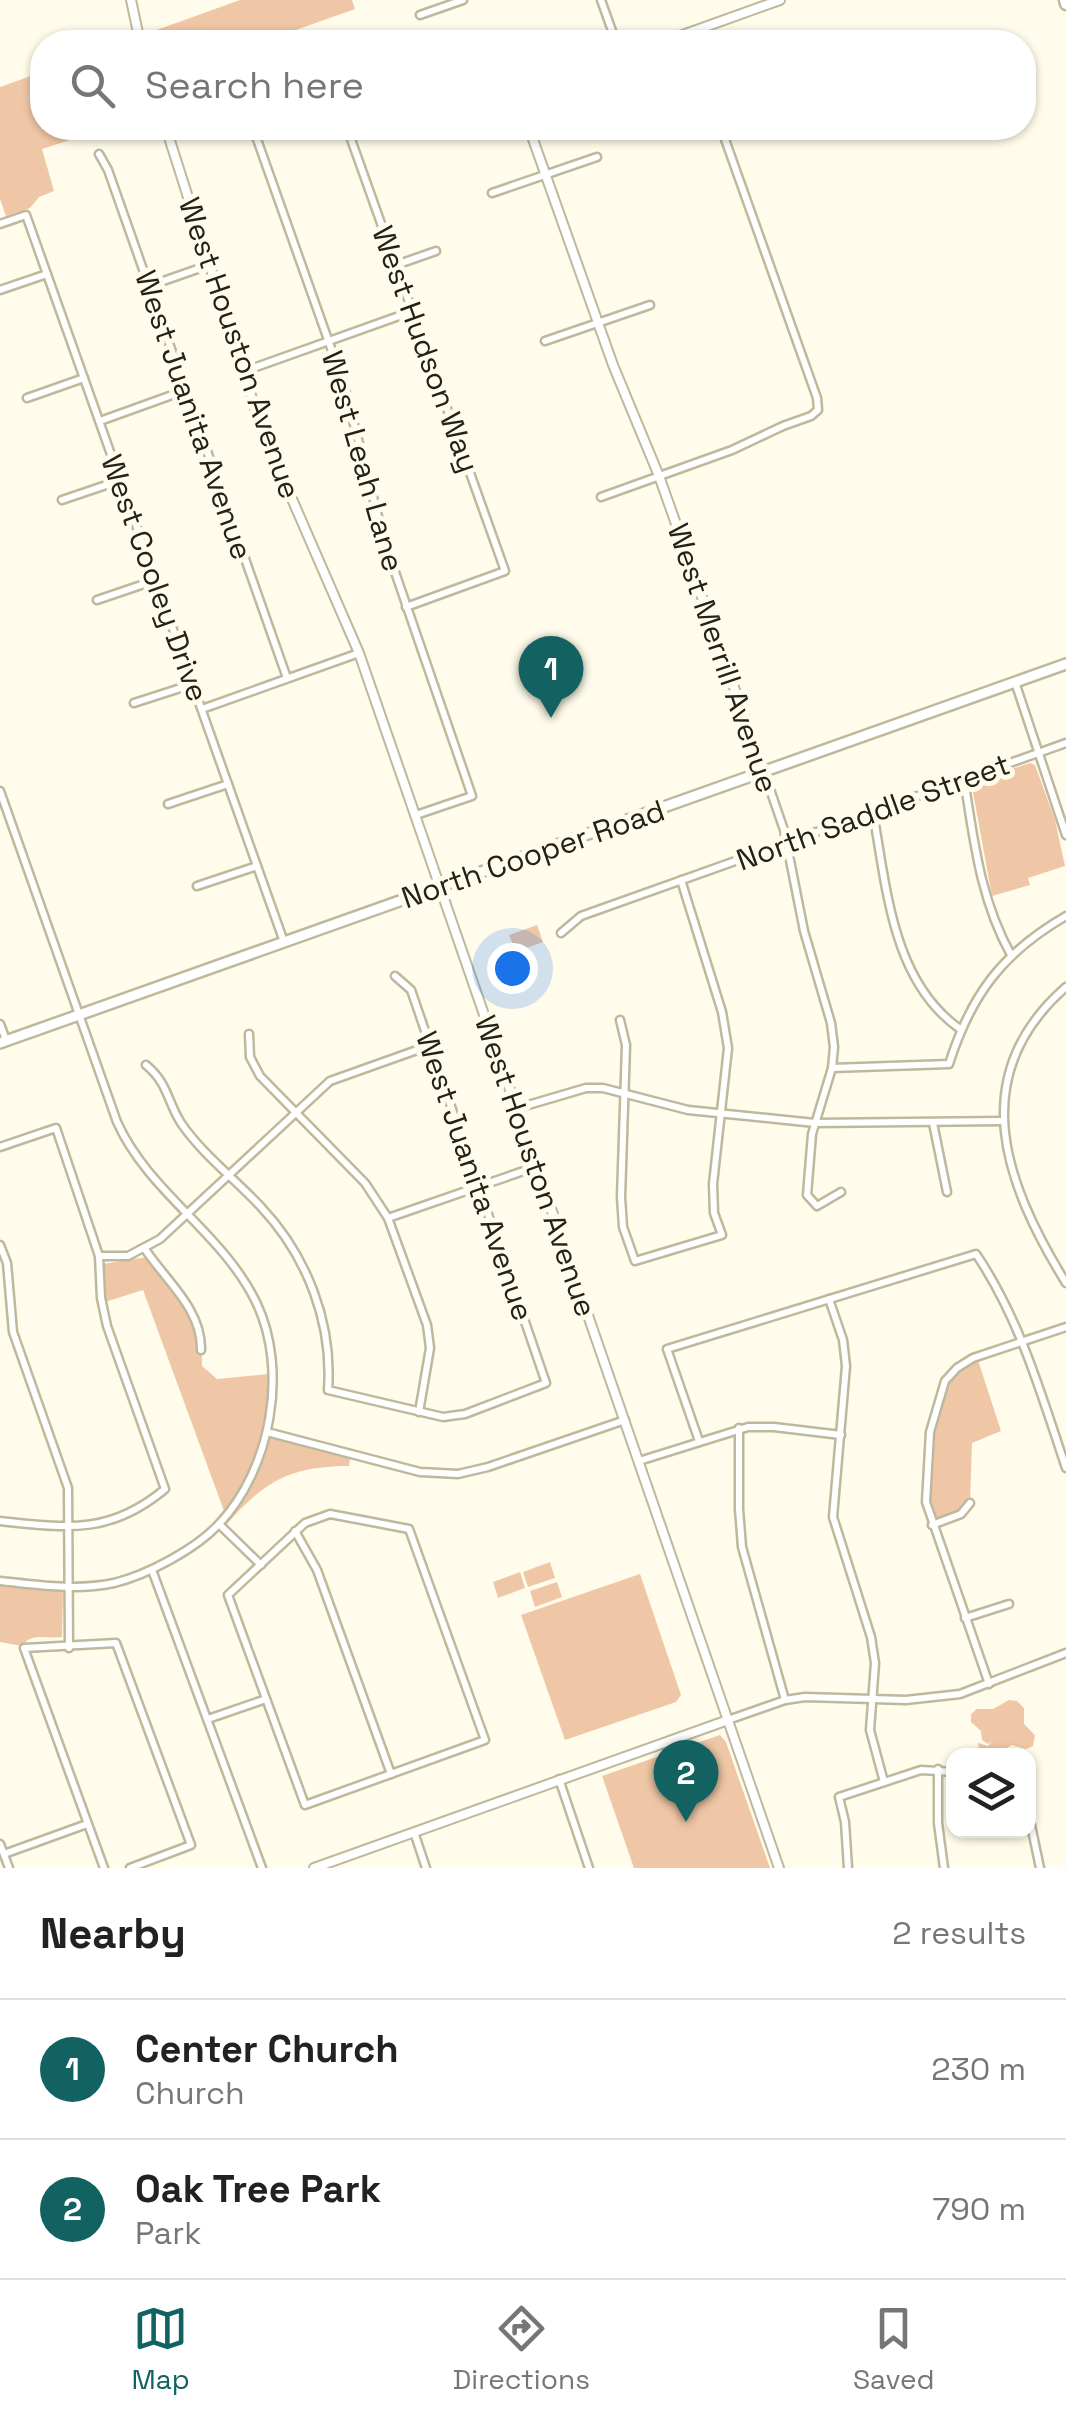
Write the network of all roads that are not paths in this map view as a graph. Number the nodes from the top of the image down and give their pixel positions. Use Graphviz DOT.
graph roads {
  1 [pos="131,0"];
  2 [pos="463,0"];
  3 [pos="601,0"];
  4 [pos="780,0"];
  5 [pos="420,14"];
  6 [pos="137,30"];
  7 [pos="612,30"];
  8 [pos="709,30"];
  9 [pos="170,140"];
  10 [pos="256,140"];
  11 [pos="352,140"];
  12 [pos="533,140"];
  13 [pos="726,140"];
  14 [pos="98,154"];
  15 [pos="597,157"];
  16 [pos="546,174"];
  17 [pos="492,192"];
  18 [pos="0,224"];
  19 [pos="436,251"];
  20 [pos="209,265"];
  21 [pos="396,265"];
  22 [pos="47,274"];
  23 [pos="149,286"];
  24 [pos="0,290"];
  25 [pos="650,305"];
  26 [pos="413,311"];
  27 [pos="598,323"];
  28 [pos="545,341"];
  29 [pos="328,342"];
  30 [pos="242,372"];
  31 [pos="84,378"];
  32 [pos="186,390"];
  33 [pos="27,398"];
  34 [pos="100,421"];
  35 [pos="659,476"];
  36 [pos="120,480"];
  37 [pos="601,497"];
  38 [pos="62,500"];
  39 [pos="156,580"];
  40 [pos="97,600"];
  41 [pos="406,607"];
  42 [pos="358,653"];
  43 [pos="1066,664"];
  44 [pos="287,678"];
  45 [pos="1015,682"];
  46 [pos="193,684"];
  47 [pos="134,703"];
  48 [pos="202,709"];
  49 [pos="1066,743"];
  50 [pos="1038,752"];
  51 [pos="764,772"];
  52 [pos="964,778"];
  53 [pos="228,784"];
  54 [pos="0,791"];
  55 [pos="168,804"];
  56 [pos="873,813"];
  57 [pos="416,815"];
  58 [pos="1066,834"];
  59 [pos="787,844"];
  60 [pos="257,866"];
  61 [pos="680,880"];
  62 [pos="197,886"];
  63 [pos="442,886"];
  64 [pos="1066,916"];
  65 [pos="561,933"];
  66 [pos="284,942"];
  67 [pos="1011,955"];
  68 [pos="394,976"];
  69 [pos="1066,987"];
  70 [pos="79,1015"];
  71 [pos="620,1020"];
  72 [pos="0,1024"];
  73 [pos="960,1029"];
  74 [pos="249,1034"];
  75 [pos="3,1042"];
  76 [pos="431,1046"];
  77 [pos="146,1065"];
  78 [pos="832,1068"];
  79 [pos="624,1092"];
  80 [pos="518,1108"];
  81 [pos="295,1112"];
  82 [pos="718,1114"];
  83 [pos="1002,1121"];
  84 [pos="815,1123"];
  85 [pos="933,1123"];
  86 [pos="0,1147"];
  87 [pos="538,1166"];
  88 [pos="228,1173"];
  89 [pos="478,1185"];
  90 [pos="841,1192"];
  91 [pos="947,1192"];
  92 [pos="187,1213"];
  93 [pos="388,1218"];
  94 [pos="0,1245"];
  95 [pos="145,1249"];
  96 [pos="99,1256"];
  97 [pos="1066,1283"];
  98 [pos="828,1299"];
  99 [pos="1066,1327"];
  100 [pos="1023,1341"];
  101 [pos="201,1350"];
  102 [pos="418,1412"];
  103 [pos="625,1420"];
  104 [pos="739,1428"];
  105 [pos="267,1432"];
  106 [pos="841,1435"];
  107 [pos="699,1441"];
  108 [pos="639,1461"];
  109 [pos="1066,1468"];
  110 [pos="970,1503"];
  111 [pos="0,1522"];
  112 [pos="219,1524"];
  113 [pos="932,1525"];
  114 [pos="69,1528"];
  115 [pos="294,1531"];
  116 [pos="261,1564"];
  117 [pos="152,1570"];
  118 [pos="0,1581"];
  119 [pos="69,1588"];
  120 [pos="1010,1604"];
  121 [pos="966,1618"];
  122 [pos="69,1648"];
  123 [pos="1066,1653"];
  124 [pos="990,1684"];
  125 [pos="874,1698"];
  126 [pos="266,1699"];
  127 [pos="785,1700"];
  128 [pos="208,1719"];
  129 [pos="728,1720"];
  130 [pos="938,1769"];
  131 [pos="946,1770"];
  132 [pos="391,1774"];
  133 [pos="558,1779"];
  134 [pos="884,1782"];
  135 [pos="88,1824"];
  136 [pos="414,1832"];
  137 [pos="1034,1838"];
  138 [pos="0,1844"];
  139 [pos="4,1854"];
  140 [pos="9,1868"];
  141 [pos="104,1868"];
  142 [pos="130,1868"];
  143 [pos="262,1868"];
  144 [pos="314,1868"];
  145 [pos="426,1868"];
  146 [pos="589,1868"];
  147 [pos="778,1868"];
  148 [pos="848,1868"];
  149 [pos="944,1868"];
  150 [pos="1040,1868"];
  1 -- 6 [label="street"];
  2 -- 5 [label="street"];
  3 -- 7 [label="street"];
  4 -- 8 [label="street"];
  9 -- 20 [label="street, West Houston Avenue"];
  10 -- 29 [label="street, West Leah Lane"];
  11 -- 21 [label="street, West Hudson Way"];
  12 -- 16 [label="street, West Merrill Avenue"];
  13 -- 35 [label="street"];
  14 -- 23 [label="street, West Juanita Avenue"];
  15 -- 16 [label="street"];
  16 -- 17 [label="street"];
  16 -- 27 [label="street, West Merrill Avenue"];
  18 -- 22 [label="street, West Cooley Drive"];
  19 -- 21 [label="street"];
  20 -- 23 [label="street"];
  20 -- 30 [label="street, West Houston Avenue"];
  21 -- 26 [label="street, West Hudson Way"];
  22 -- 24 [label="street"];
  22 -- 31 [label="street, West Cooley Drive"];
  23 -- 32 [label="street, West Juanita Avenue"];
  25 -- 27 [label="street"];
  26 -- 29 [label="street"];
  26 -- 41 [label="street, West Hudson Way"];
  27 -- 28 [label="street"];
  27 -- 35 [label="street, West Merrill Avenue"];
  29 -- 30 [label="street"];
  29 -- 41 [label="street, West Leah Lane"];
  30 -- 42 [label="street, West Houston Avenue"];
  31 -- 33 [label="street"];
  31 -- 34 [label="street, West Cooley Drive"];
  32 -- 34 [label="street"];
  32 -- 44 [label="street, West Juanita Avenue"];
  34 -- 36 [label="street, West Cooley Drive"];
  35 -- 37 [label="street"];
  35 -- 51 [label="street, West Merrill Avenue"];
  36 -- 38 [label="street"];
  36 -- 39 [label="street, West Cooley Drive"];
  39 -- 40 [label="street"];
  39 -- 46 [label="street, West Cooley Drive"];
  41 -- 57 [label="street, West Leah Lane"];
  42 -- 44 [label="street"];
  42 -- 57 [label="street, West Houston Avenue"];
  43 -- 45 [label="main road, North Cooper Road"];
  44 -- 48 [label="street"];
  45 -- 50 [label="street"];
  45 -- 51 [label="main road, North Cooper Road"];
  46 -- 47 [label="street"];
  46 -- 48 [label="street, West Cooley Drive"];
  48 -- 53 [label="street, West Cooley Drive"];
  49 -- 50 [label="street, North Saddle Street"];
  50 -- 52 [label="street, North Saddle Street"];
  50 -- 58 [label="street"];
  51 -- 59 [label="street, West Merrill Avenue"];
  51 -- 63 [label="main road, North Cooper Road"];
  52 -- 56 [label="street, North Saddle Street"];
  52 -- 67 [label="street"];
  53 -- 55 [label="street"];
  53 -- 60 [label="street, West Cooley Drive"];
  54 -- 70 [label="street"];
  56 -- 59 [label="street, North Saddle Street"];
  56 -- 73 [label="street"];
  57 -- 63 [label="street, West Houston Avenue"];
  59 -- 61 [label="street, North Saddle Street"];
  59 -- 78 [label="street, West Merrill Avenue"];
  60 -- 62 [label="street"];
  60 -- 66 [label="street, West Cooley Drive"];
  61 -- 65 [label="street, North Saddle Street"];
  61 -- 82 [label="street"];
  63 -- 66 [label="main road, North Cooper Road"];
  63 -- 80 [label="street, West Houston Avenue"];
  64 -- 67 [label="street"];
  66 -- 70 [label="main road, North Cooper Road"];
  67 -- 73 [label="street"];
  68 -- 76 [label="street, West Juanita Avenue"];
  69 -- 83 [label="street"];
  70 -- 75 [label="main road, North Cooper Road"];
  70 -- 92 [label="street"];
  71 -- 79 [label="street"];
  72 -- 75 [label="street"];
  73 -- 78 [label="street"];
  74 -- 81 [label="street"];
  76 -- 81 [label="street"];
  76 -- 89 [label="street, West Juanita Avenue"];
  77 -- 88 [label="street"];
  78 -- 84 [label="street, West Merrill Avenue"];
  79 -- 80 [label="street"];
  79 -- 82 [label="street"];
  79 -- 82 [label="street"];
  80 -- 87 [label="street, West Houston Avenue"];
  81 -- 88 [label="street"];
  81 -- 93 [label="street"];
  82 -- 84 [label="street"];
  83 -- 85 [label="street"];
  83 -- 97 [label="street"];
  84 -- 85 [label="street"];
  84 -- 90 [label="street, West Merrill Avenue"];
  85 -- 91 [label="street"];
  86 -- 96 [label="street"];
  87 -- 89 [label="street"];
  87 -- 103 [label="street, West Houston Avenue"];
  88 -- 92 [label="street"];
  88 -- 102 [label="street"];
  89 -- 93 [label="street"];
  89 -- 102 [label="street, West Juanita Avenue"];
  92 -- 95 [label="street"];
  92 -- 105 [label="street"];
  93 -- 102 [label="street"];
  94 -- 114 [label="street"];
  95 -- 96 [label="street"];
  95 -- 101 [label="street"];
  96 -- 114 [label="street"];
  98 -- 100 [label="street"];
  98 -- 106 [label="street"];
  98 -- 107 [label="street"];
  99 -- 100 [label="street"];
  100 -- 109 [label="street"];
  100 -- 113 [label="street"];
  103 -- 105 [label="street"];
  103 -- 108 [label="street, West Houston Avenue"];
  104 -- 106 [label="street"];
  104 -- 107 [label="street"];
  104 -- 127 [label="street"];
  105 -- 112 [label="street"];
  106 -- 125 [label="street"];
  107 -- 108 [label="street"];
  108 -- 129 [label="street, West Houston Avenue"];
  110 -- 113 [label="street"];
  111 -- 114 [label="street"];
  112 -- 116 [label="street"];
  112 -- 117 [label="street"];
  113 -- 121 [label="street"];
  114 -- 119 [label="street"];
  115 -- 116 [label="street"];
  115 -- 132 [label="street"];
  115 -- 132 [label="street"];
  116 -- 126 [label="street"];
  117 -- 119 [label="street"];
  117 -- 128 [label="street"];
  118 -- 119 [label="street"];
  119 -- 122 [label="street"];
  120 -- 121 [label="street"];
  121 -- 124 [label="street"];
  122 -- 135 [label="street"];
  122 -- 142 [label="street"];
  123 -- 124 [label="street"];
  124 -- 125 [label="street"];
  125 -- 127 [label="street"];
  125 -- 134 [label="street"];
  126 -- 128 [label="street"];
  126 -- 132 [label="street"];
  127 -- 129 [label="street"];
  128 -- 143 [label="street"];
  129 -- 133 [label="street"];
  129 -- 147 [label="street, West Houston Avenue"];
  130 -- 131 [label="street"];
  130 -- 134 [label="street"];
  130 -- 149 [label="street"];
  133 -- 136 [label="street"];
  133 -- 146 [label="street"];
  134 -- 148 [label="street"];
  135 -- 139 [label="street"];
  135 -- 141 [label="street"];
  136 -- 144 [label="street"];
  136 -- 145 [label="street"];
  137 -- 150 [label="street"];
  138 -- 139 [label="street"];
  139 -- 140 [label="street"];
}
